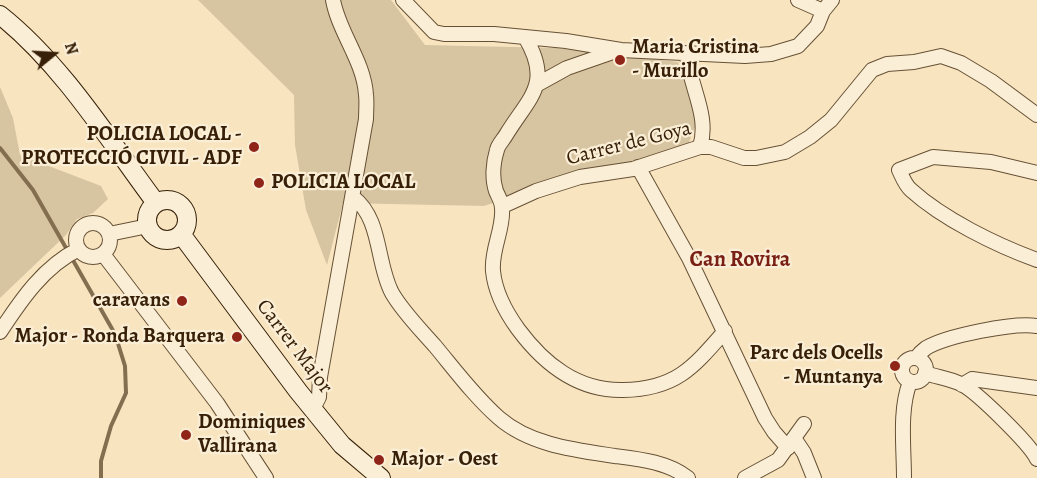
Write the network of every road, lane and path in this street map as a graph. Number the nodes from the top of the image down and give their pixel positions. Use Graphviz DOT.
graph roads {
  1 [pos="333,0"];
  2 [pos="403,0"];
  3 [pos="798,0"];
  4 [pos="827,6"];
  5 [pos="0,15"];
  6 [pos="525,37"];
  7 [pos="621,50"];
  8 [pos="687,54"];
  9 [pos="538,84"];
  10 [pos="1037,115"];
  11 [pos="700,147"];
  12 [pos="638,167"];
  13 [pos="1037,173"];
  14 [pos="353,197"];
  15 [pos="156,203"];
  16 [pos="502,206"];
  17 [pos="148,226"];
  18 [pos="109,234"];
  19 [pos="181,234"];
  20 [pos="79,249"];
  21 [pos="104,254"];
  22 [pos="1037,260"];
  23 [pos="1037,326"];
  24 [pos="725,331"];
  25 [pos="0,332"];
  26 [pos="916,358"];
  27 [pos="925,373"];
  28 [pos="320,377"];
  29 [pos="910,382"];
  30 [pos="962,385"];
  31 [pos="1037,387"];
  32 [pos="298,391"];
  33 [pos="313,409"];
  34 [pos="804,424"];
  35 [pos="791,443"];
  36 [pos="1036,454"];
  37 [pos="266,478"];
  38 [pos="381,478"];
  39 [pos="688,478"];
  40 [pos="745,478"];
  41 [pos="814,478"];
  42 [pos="904,478"];
  1 -- 14 [label="street"];
  2 -- 6 [label="street"];
  3 -- 4 [label="street"];
  4 -- 8 [label="street"];
  5 -- 15 [label="street"];
  6 -- 7 [label="street"];
  6 -- 9 [label="street"];
  7 -- 8 [label="street"];
  7 -- 9 [label="street"];
  8 -- 11 [label="street"];
  9 -- 16 [label="street"];
  10 -- 11 [label="street, Carrer de Goya"];
  11 -- 12 [label="street, Carrer de Goya"];
  12 -- 16 [label="street, Carrer de Goya"];
  12 -- 24 [label="street"];
  13 -- 22 [label="street"];
  14 -- 28 [label="street"];
  14 -- 39 [label="street"];
  15 -- 17 [label="street"];
  15 -- 19 [label="street"];
  16 -- 24 [label="street"];
  17 -- 18 [label="street"];
  17 -- 19 [label="street"];
  18 -- 20 [label="street"];
  18 -- 21 [label="street"];
  19 -- 32 [label="street, Carrer Major"];
  20 -- 21 [label="street"];
  20 -- 25 [label="street"];
  21 -- 37 [label="street"];
  23 -- 26 [label="street"];
  24 -- 35 [label="street"];
  26 -- 27 [label="street"];
  26 -- 29 [label="street"];
  27 -- 29 [label="street"];
  27 -- 30 [label="street"];
  28 -- 32 [label="street"];
  28 -- 33 [label="street"];
  29 -- 42 [label="street"];
  30 -- 31 [label="street"];
  30 -- 36 [label="street"];
  32 -- 33 [label="street, Carrer Major"];
  33 -- 38 [label="street, Carrer Major"];
  34 -- 35 [label="street"];
  35 -- 40 [label="street"];
  35 -- 41 [label="street"];
}
